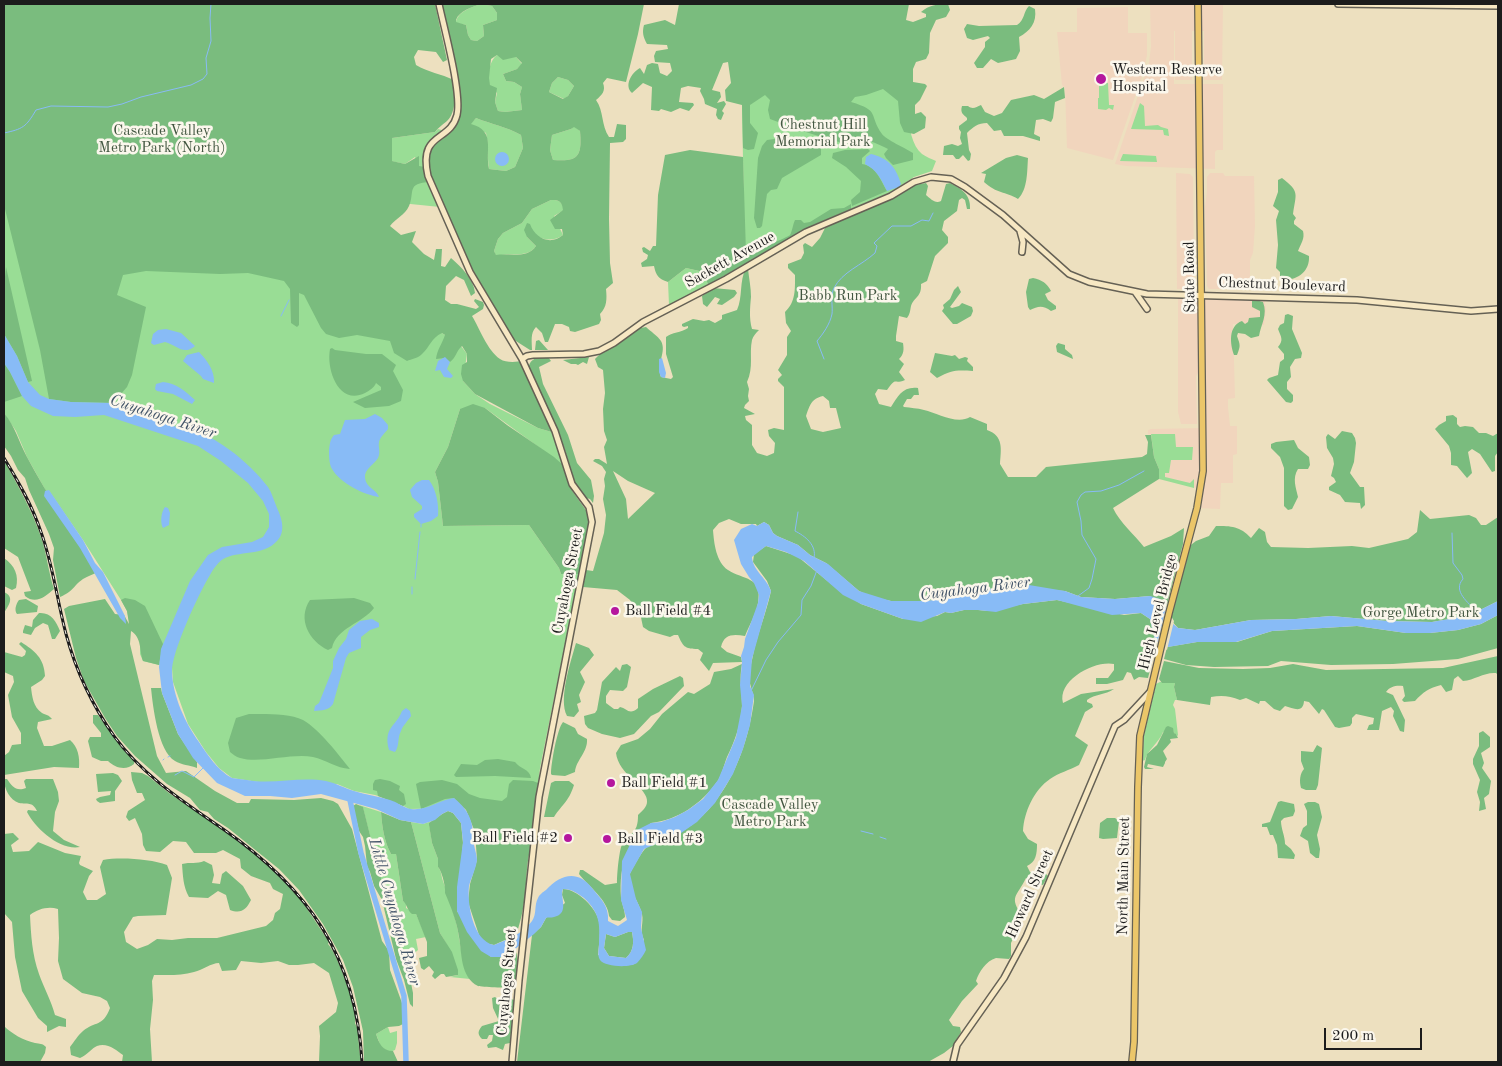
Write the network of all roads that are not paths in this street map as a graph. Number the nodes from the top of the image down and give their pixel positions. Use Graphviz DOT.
graph roads {
  1 [pos="438,4"];
  2 [pos="1198,4"];
  3 [pos="1338,4"];
  4 [pos="1498,6"];
  5 [pos="951,179"];
  6 [pos="1020,231"];
  7 [pos="1022,252"];
  8 [pos="1135,292"];
  9 [pos="1202,294"];
  10 [pos="1147,309"];
  11 [pos="1498,309"];
  12 [pos="522,359"];
  13 [pos="1187,548"];
  14 [pos="1150,692"];
  15 [pos="512,1062"];
  16 [pos="953,1062"];
  17 [pos="1132,1062"];
  1 -- 12 [label="street, Cuyahoga Street"];
  2 -- 9 [label="main road, State Road"];
  3 -- 4 [label="street"];
  5 -- 6 [label="street, Chestnut Boulevard"];
  5 -- 12 [label="street, Sackett Avenue"];
  6 -- 7 [label="street"];
  6 -- 8 [label="street, Chestnut Boulevard"];
  8 -- 9 [label="street, Chestnut Boulevard"];
  8 -- 10 [label="street"];
  9 -- 11 [label="street, Chestnut Boulevard"];
  9 -- 13 [label="main road, State Road"];
  12 -- 15 [label="street, Cuyahoga Street"];
  13 -- 14 [label="main road, High Level Bridge"];
  14 -- 16 [label="street, Howard Street"];
  14 -- 17 [label="main road, North Main Street"];
}
